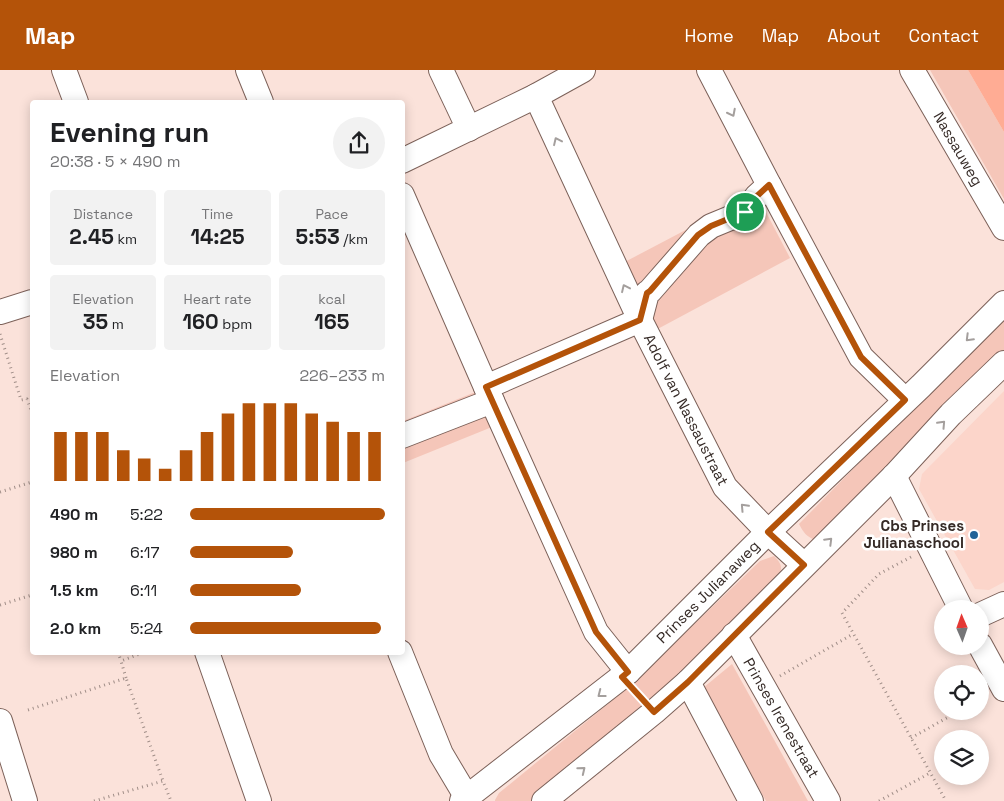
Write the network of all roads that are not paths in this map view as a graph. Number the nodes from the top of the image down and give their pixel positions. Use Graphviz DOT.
graph roads {
  1 [pos="64,70"];
  2 [pos="248,70"];
  3 [pos="442,70"];
  4 [pos="583,70"];
  5 [pos="709,70"];
  6 [pos="912,70"];
  7 [pos="536,96"];
  8 [pos="75,100"];
  9 [pos="260,100"];
  10 [pos="469,129"];
  11 [pos="405,160"];
  12 [pos="769,185"];
  13 [pos="405,202"];
  14 [pos="1004,228"];
  15 [pos="30,303"];
  16 [pos="1004,303"];
  17 [pos="0,312"];
  18 [pos="640,320"];
  19 [pos="1004,363"];
  20 [pos="489,394"];
  21 [pos="905,400"];
  22 [pos="405,435"];
  23 [pos="894,476"];
  24 [pos="768,532"];
  25 [pos="804,565"];
  26 [pos="956,600"];
  27 [pos="1004,604"];
  28 [pos="989,611"];
  29 [pos="734,635"];
  30 [pos="208,655"];
  31 [pos="401,655"];
  32 [pos="985,655"];
  33 [pos="628,672"];
  34 [pos="688,682"];
  35 [pos="1004,689"];
  36 [pos="0,721"];
  37 [pos="466,800"];
  38 [pos="25,801"];
  39 [pos="259,801"];
  40 [pos="544,801"];
  41 [pos="751,801"];
  42 [pos="828,801"];
  1 -- 8 [label="street"];
  2 -- 9 [label="street"];
  3 -- 10 [label="street"];
  4 -- 7 [label="street"];
  5 -- 12 [label="street, one-way"];
  6 -- 14 [label="street, Nassauweg"];
  7 -- 10 [label="street"];
  18 -- 7 [label="street, Adolf van Nassaustraat, one-way"];
  10 -- 11 [label="street"];
  12 -- 18 [label="street"];
  12 -- 21 [label="street"];
  13 -- 20 [label="street"];
  15 -- 17 [label="street"];
  16 -- 21 [label="street, Prinses Julianaweg, one-way"];
  18 -- 20 [label="street"];
  24 -- 18 [label="street, Adolf van Nassaustraat, one-way"];
  23 -- 19 [label="street, one-way"];
  20 -- 22 [label="street"];
  20 -- 33 [label="street"];
  21 -- 24 [label="street, Prinses Julianaweg"];
  25 -- 23 [label="street, one-way"];
  23 -- 26 [label="street"];
  24 -- 25 [label="street, Adolf van Nassaustraat"];
  24 -- 33 [label="street, Prinses Julianaweg"];
  25 -- 29 [label="street"];
  27 -- 28 [label="street"];
  29 -- 34 [label="street"];
  29 -- 42 [label="street, Prinses Irenestraat"];
  30 -- 39 [label="street"];
  31 -- 37 [label="street"];
  32 -- 35 [label="street"];
  33 -- 37 [label="street, Prinses Julianaweg, one-way"];
  40 -- 34 [label="street, one-way"];
  34 -- 41 [label="street"];
  36 -- 38 [label="street"];
}
